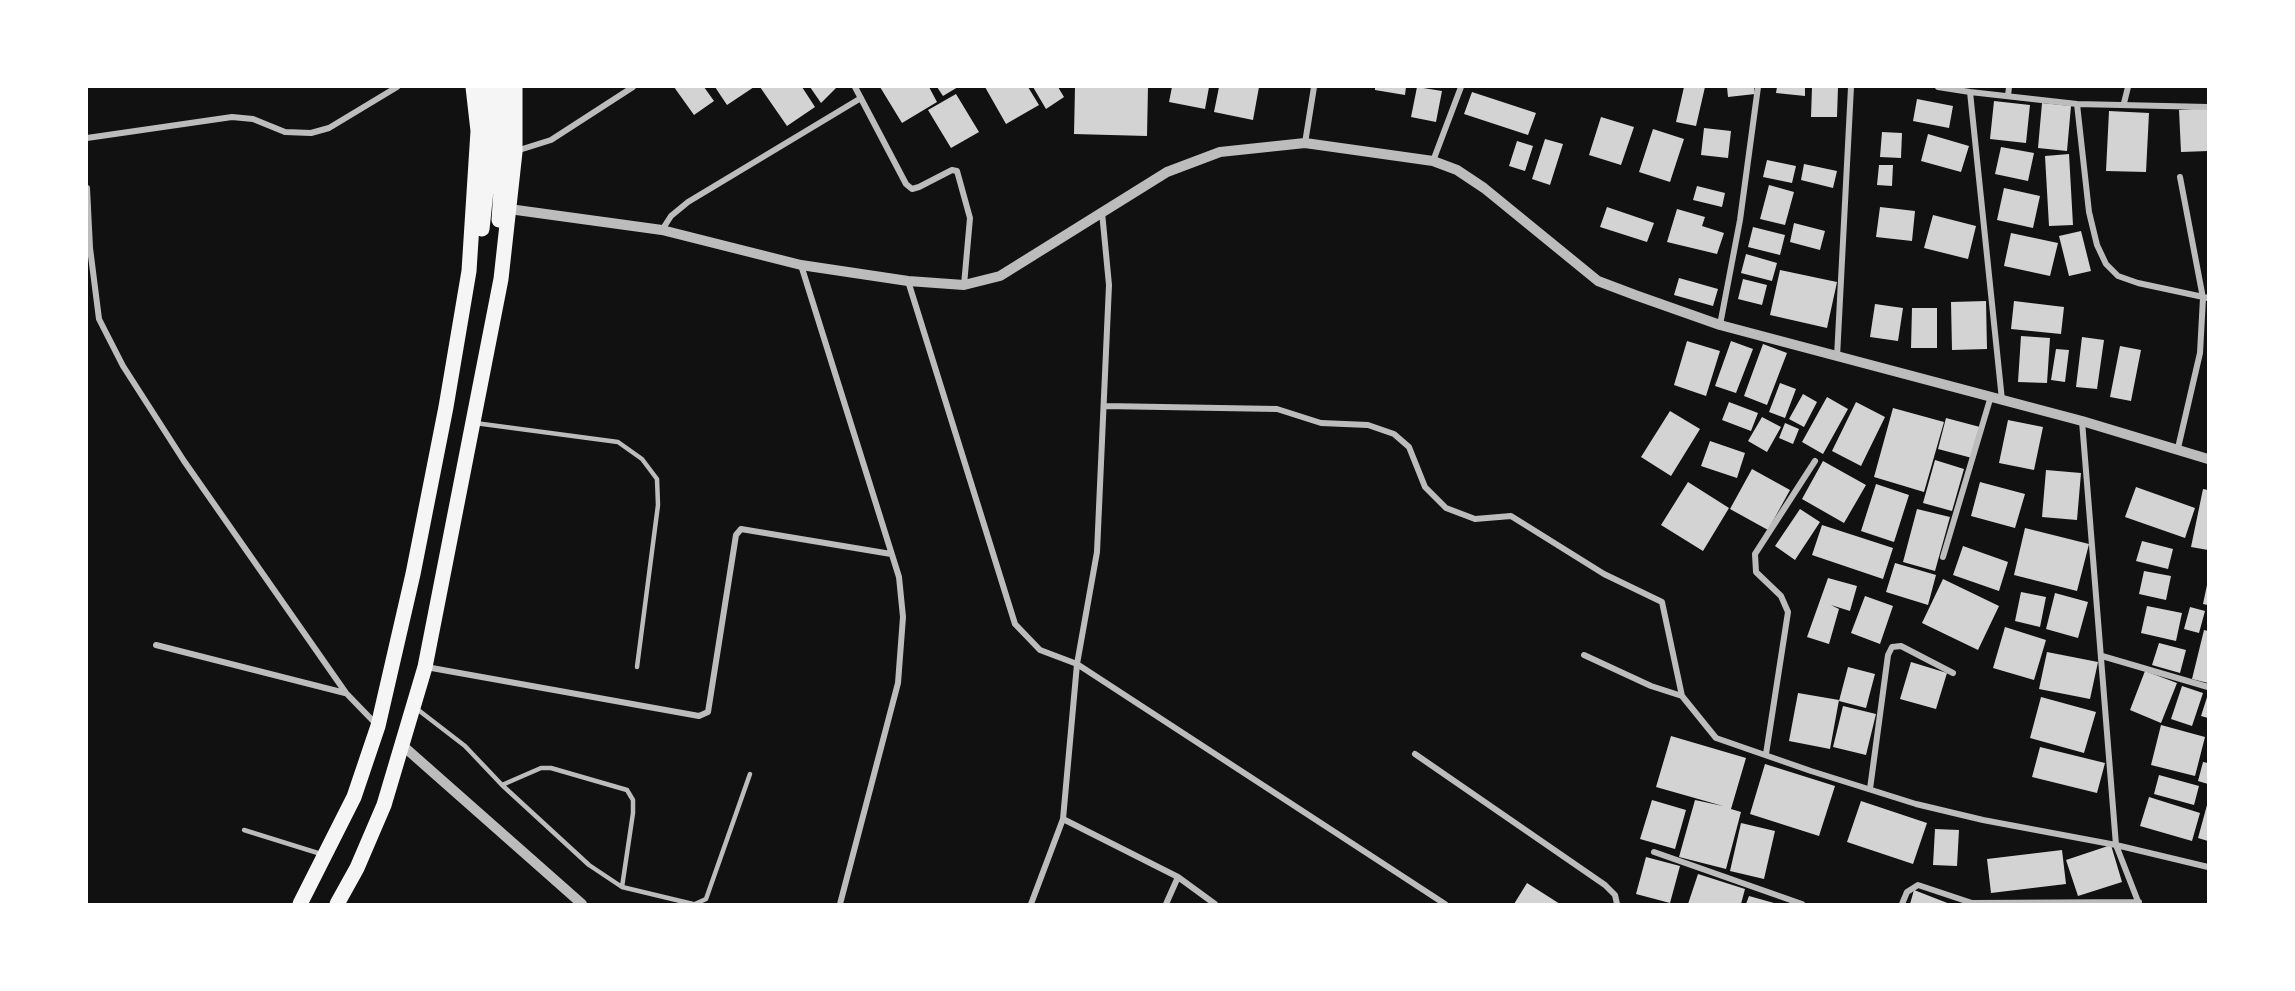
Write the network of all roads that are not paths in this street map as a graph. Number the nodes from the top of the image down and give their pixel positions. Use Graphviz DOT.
graph roads {
  1 [pos="397,87"];
  2 [pos="473,87"];
  3 [pos="488,87"];
  4 [pos="500,87"];
  5 [pos="515,87"];
  6 [pos="633,87"];
  7 [pos="855,87"];
  8 [pos="1314,87"];
  9 [pos="1461,87"];
  10 [pos="1758,87"];
  11 [pos="1851,87"];
  12 [pos="1938,87"];
  13 [pos="2009,87"];
  14 [pos="2128,87"];
  15 [pos="1970,92"];
  16 [pos="2008,96"];
  17 [pos="861,98"];
  18 [pos="2124,103"];
  19 [pos="2077,104"];
  20 [pos="2208,107"];
  21 [pos="87,138"];
  22 [pos="1305,144"];
  23 [pos="515,152"];
  24 [pos="1433,161"];
  25 [pos="2180,177"];
  26 [pos="87,188"];
  27 [pos="509,209"];
  28 [pos="1102,212"];
  29 [pos="662,230"];
  30 [pos="88,249"];
  31 [pos="801,265"];
  32 [pos="468,271"];
  33 [pos="501,279"];
  34 [pos="908,281"];
  35 [pos="964,285"];
  36 [pos="2205,298"];
  37 [pos="1720,325"];
  38 [pos="1837,357"];
  39 [pos="1997,398"];
  40 [pos="1105,406"];
  41 [pos="2082,421"];
  42 [pos="475,423"];
  43 [pos="2178,448"];
  44 [pos="2208,459"];
  45 [pos="1815,461"];
  46 [pos="891,554"];
  47 [pos="1942,556"];
  48 [pos="156,645"];
  49 [pos="1584,655"];
  50 [pos="2102,656"];
  51 [pos="1077,664"];
  52 [pos="425,667"];
  53 [pos="637,668"];
  54 [pos="1953,673"];
  55 [pos="2208,687"];
  56 [pos="346,693"];
  57 [pos="1682,696"];
  58 [pos="414,706"];
  59 [pos="378,726"];
  60 [pos="402,746"];
  61 [pos="1415,754"];
  62 [pos="1766,754"];
  63 [pos="750,774"];
  64 [pos="502,785"];
  65 [pos="1870,789"];
  66 [pos="1063,819"];
  67 [pos="244,830"];
  68 [pos="2116,845"];
  69 [pos="1654,852"];
  70 [pos="327,856"];
  71 [pos="2208,867"];
  72 [pos="1178,877"];
  73 [pos="622,887"];
  74 [pos="1972,903"];
  75 [pos="2139,903"];
  76 [pos="300,904"];
  77 [pos="337,904"];
  78 [pos="582,904"];
  79 [pos="694,904"];
  80 [pos="840,904"];
  81 [pos="1031,904"];
  82 [pos="1166,904"];
  83 [pos="1215,904"];
  84 [pos="1445,904"];
  85 [pos="1617,904"];
  86 [pos="1802,904"];
  87 [pos="1902,904"];
  1 -- 21 [label="street"];
  2 -- 32 [label="main road"];
  3 -- 32 [label="main road"];
  4 -- 33 [label="main road"];
  5 -- 23 [label="main road"];
  6 -- 23 [label="street"];
  7 -- 17 [label="street"];
  8 -- 22 [label="street"];
  9 -- 24 [label="street"];
  10 -- 37 [label="street"];
  11 -- 38 [label="street"];
  12 -- 15 [label="street"];
  13 -- 16 [label="street"];
  14 -- 18 [label="street"];
  15 -- 16 [label="street"];
  15 -- 39 [label="street"];
  16 -- 19 [label="street"];
  17 -- 29 [label="street"];
  17 -- 35 [label="street"];
  18 -- 19 [label="street"];
  18 -- 20 [label="street"];
  19 -- 36 [label="street"];
  22 -- 24 [label="street"];
  22 -- 28 [label="street"];
  23 -- 27 [label="main road"];
  24 -- 37 [label="street"];
  25 -- 36 [label="street"];
  26 -- 30 [label="street"];
  27 -- 29 [label="street"];
  27 -- 33 [label="main road"];
  28 -- 35 [label="street"];
  28 -- 40 [label="street"];
  29 -- 31 [label="street"];
  30 -- 56 [label="street"];
  31 -- 34 [label="street"];
  31 -- 46 [label="street"];
  32 -- 59 [label="main road"];
  33 -- 42 [label="main road"];
  34 -- 35 [label="street"];
  34 -- 51 [label="street"];
  36 -- 43 [label="street"];
  37 -- 38 [label="street"];
  38 -- 39 [label="street"];
  39 -- 41 [label="street"];
  39 -- 47 [label="street"];
  40 -- 51 [label="street"];
  40 -- 57 [label="street"];
  41 -- 43 [label="street"];
  41 -- 50 [label="street"];
  42 -- 52 [label="main road"];
  42 -- 53 [label="lane"];
  43 -- 44 [label="street"];
  45 -- 62 [label="street"];
  46 -- 52 [label="street"];
  46 -- 80 [label="street"];
  48 -- 56 [label="street"];
  49 -- 57 [label="street"];
  50 -- 55 [label="street"];
  50 -- 68 [label="street"];
  51 -- 66 [label="street"];
  51 -- 84 [label="street"];
  52 -- 58 [label="main road"];
  54 -- 65 [label="street"];
  56 -- 59 [label="street"];
  57 -- 62 [label="street"];
  58 -- 60 [label="main road"];
  58 -- 64 [label="lane"];
  59 -- 70 [label="main road"];
  60 -- 77 [label="main road"];
  60 -- 78 [label="street"];
  61 -- 85 [label="street"];
  62 -- 65 [label="street"];
  63 -- 79 [label="lane"];
  64 -- 73 [label="lane"];
  64 -- 73 [label="lane"];
  65 -- 68 [label="street"];
  66 -- 72 [label="street"];
  66 -- 81 [label="street"];
  67 -- 70 [label="lane"];
  68 -- 71 [label="street"];
  68 -- 75 [label="street"];
  69 -- 86 [label="street"];
  70 -- 76 [label="main road"];
  72 -- 82 [label="street"];
  72 -- 83 [label="street"];
  73 -- 79 [label="lane"];
  74 -- 75 [label="street"];
  74 -- 87 [label="street"];
}
